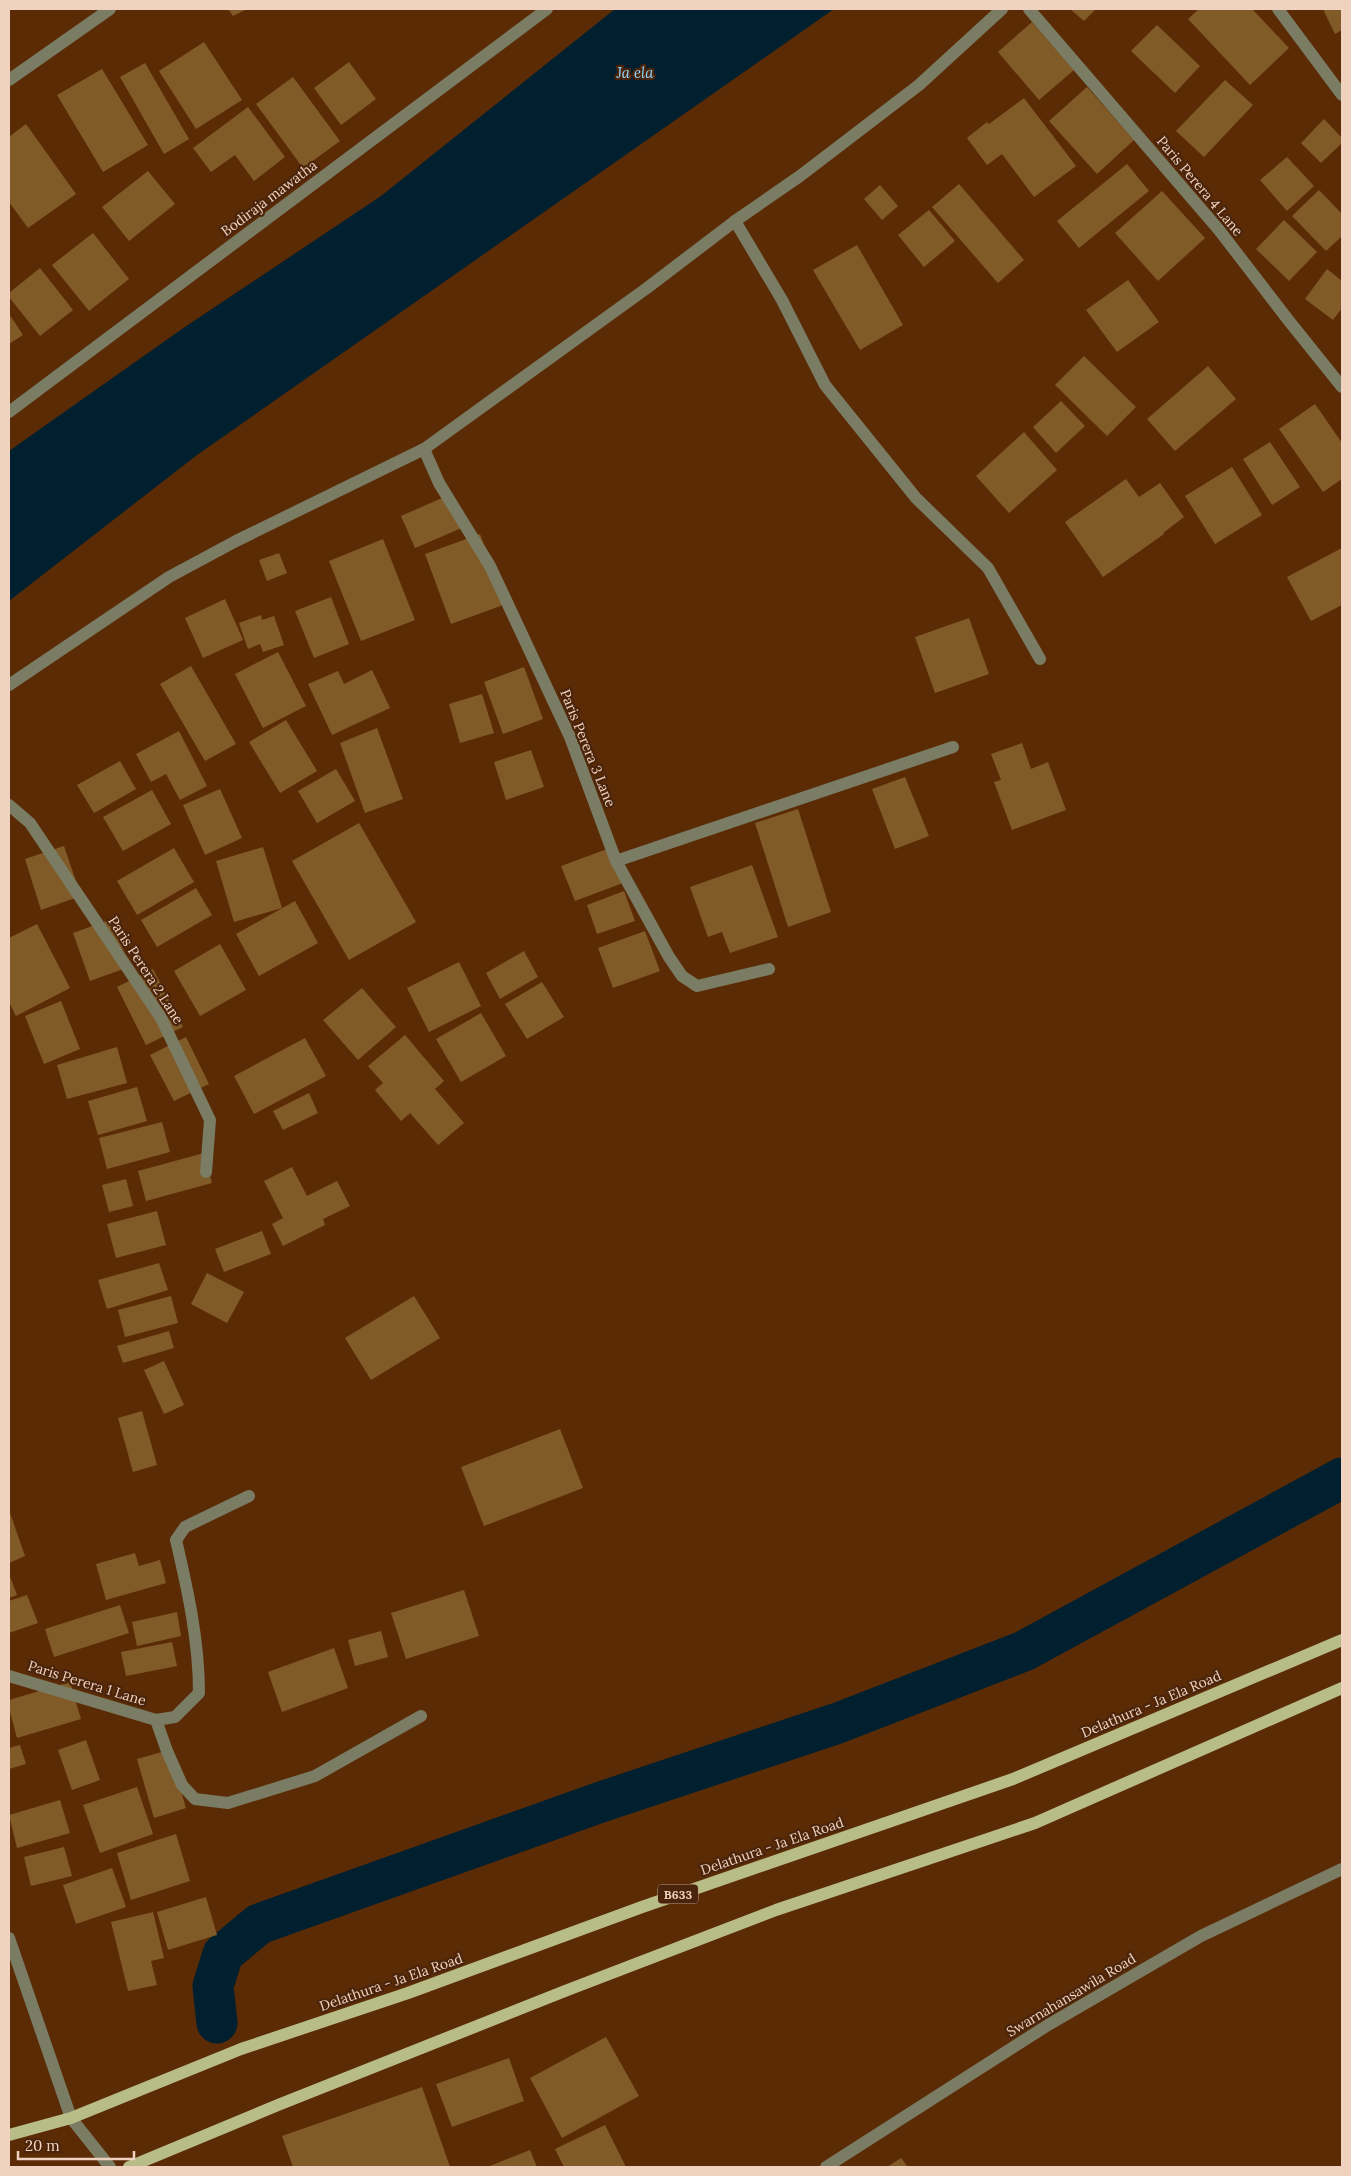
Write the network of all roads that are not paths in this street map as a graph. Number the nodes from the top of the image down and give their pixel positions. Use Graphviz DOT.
graph roads {
  1 [pos="110,9"];
  2 [pos="547,9"];
  3 [pos="1002,9"];
  4 [pos="1029,9"];
  5 [pos="1278,9"];
  6 [pos="9,80"];
  7 [pos="1342,95"];
  8 [pos="735,221"];
  9 [pos="1342,387"];
  10 [pos="9,412"];
  11 [pos="424,449"];
  12 [pos="1040,659"];
  13 [pos="9,686"];
  14 [pos="953,747"];
  15 [pos="9,804"];
  16 [pos="616,861"];
  17 [pos="769,969"];
  18 [pos="206,1172"];
  19 [pos="249,1496"];
  20 [pos="1342,1640"];
  21 [pos="9,1676"];
  22 [pos="1342,1688"];
  23 [pos="421,1716"];
  24 [pos="156,1720"];
  25 [pos="1342,1869"];
  26 [pos="9,1938"];
  27 [pos="71,2118"];
  28 [pos="9,2135"];
  29 [pos="110,2167"];
  30 [pos="129,2167"];
  31 [pos="826,2167"];
  1 -- 6 [label="street"];
  2 -- 10 [label="street, Bodiraja mawatha"];
  3 -- 8 [label="street"];
  4 -- 9 [label="street, Paris Perera 4 Lane"];
  5 -- 7 [label="street"];
  8 -- 11 [label="street"];
  8 -- 12 [label="street"];
  11 -- 13 [label="street"];
  11 -- 16 [label="street, Paris Perera 3 Lane"];
  14 -- 16 [label="street"];
  15 -- 18 [label="street, Paris Perera 2 Lane"];
  16 -- 17 [label="street, Paris Perera 3 Lane"];
  19 -- 24 [label="street, Paris Perera 1 Lane"];
  20 -- 27 [label="main road, Delathura - Ja Ela Road / B633"];
  21 -- 24 [label="street, Paris Perera 1 Lane"];
  22 -- 30 [label="main road"];
  23 -- 24 [label="street, Paris Perera 1 Lane"];
  25 -- 31 [label="street, Swarnahansawila Road"];
  26 -- 27 [label="street"];
  27 -- 28 [label="main road, Delathura - Ja Ela Road / B633"];
  27 -- 29 [label="street"];
}
